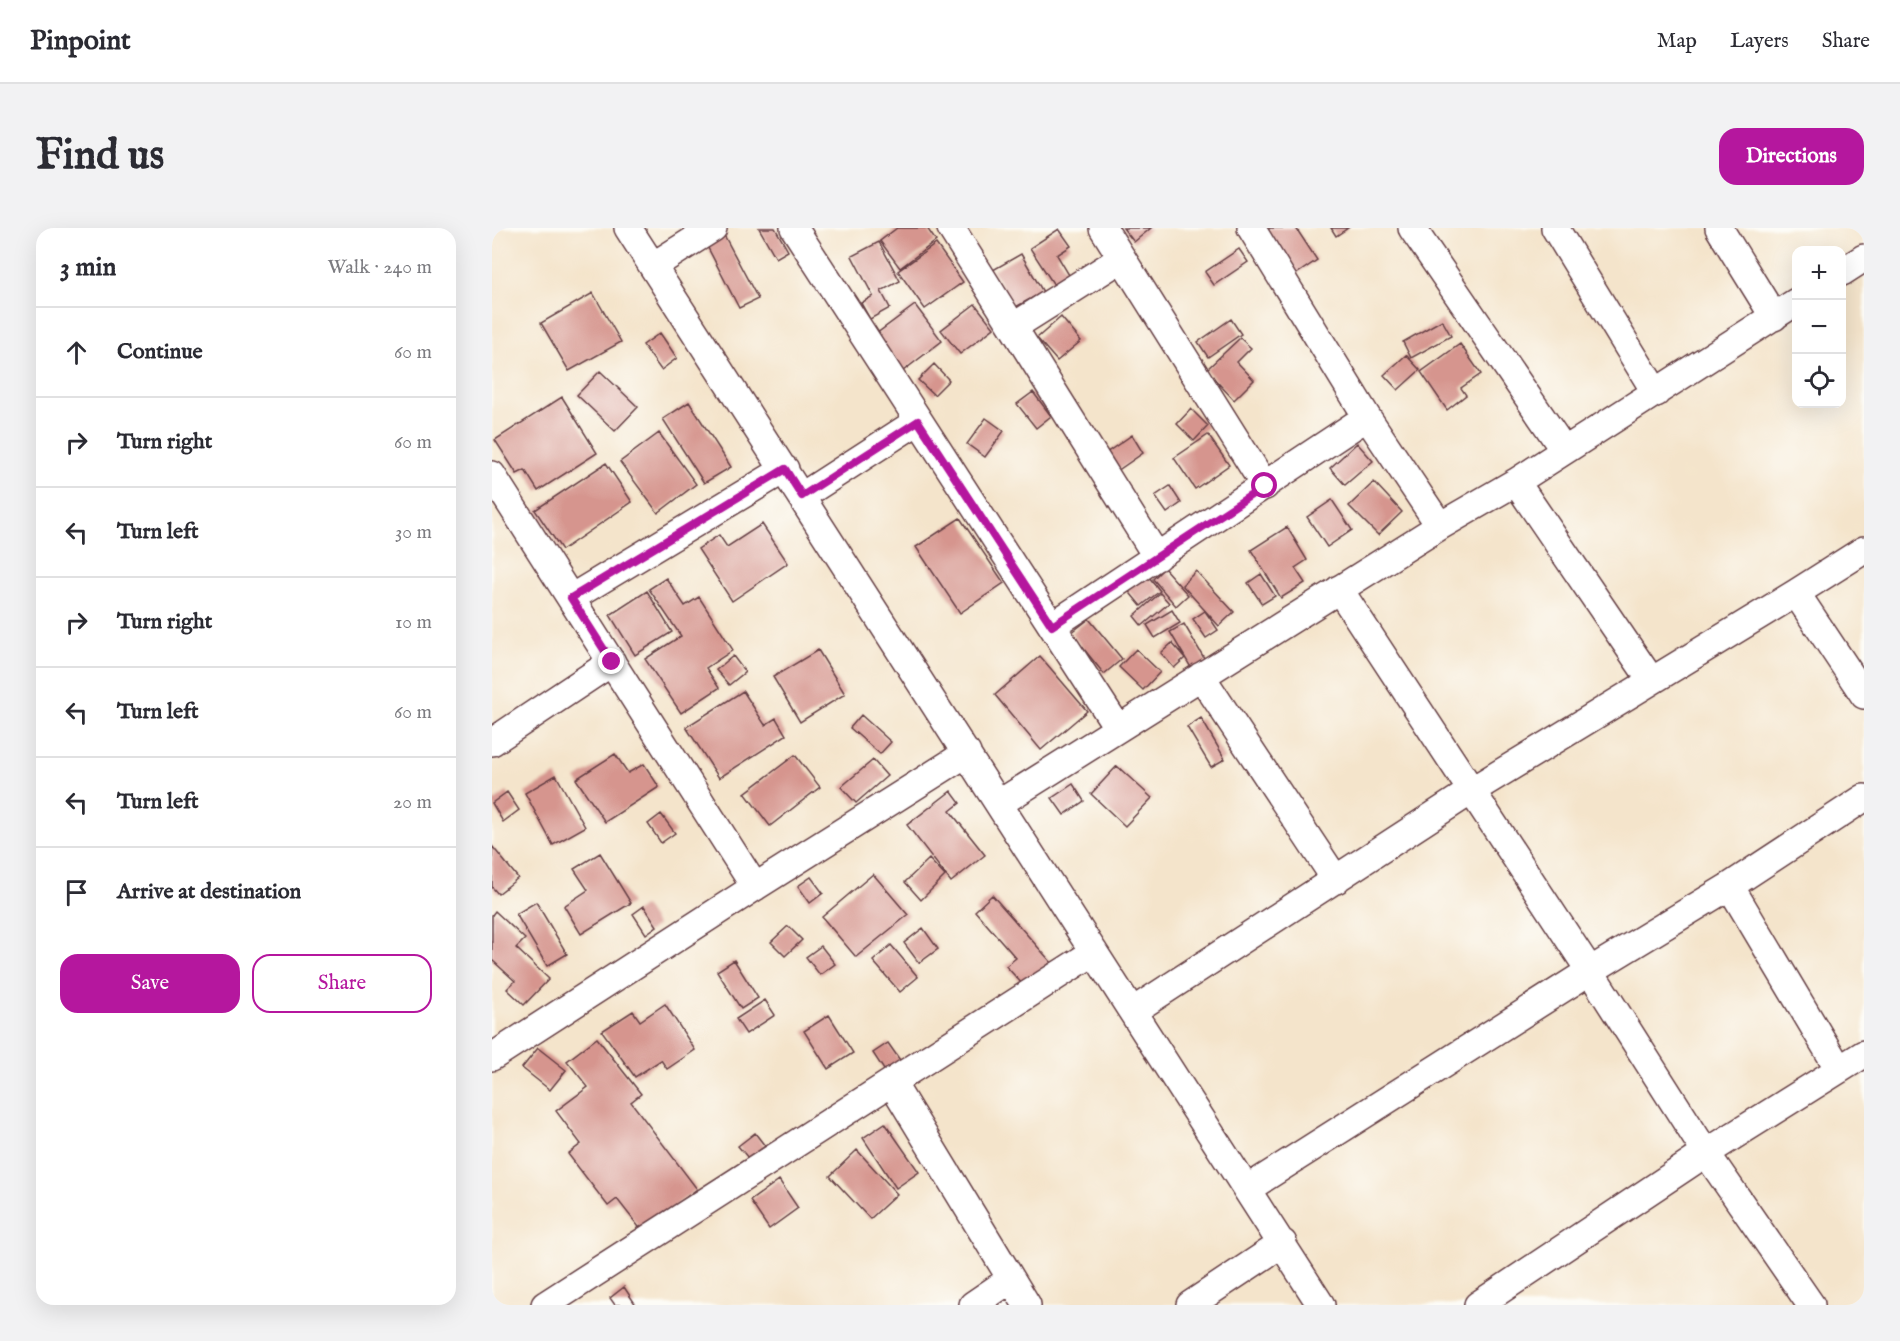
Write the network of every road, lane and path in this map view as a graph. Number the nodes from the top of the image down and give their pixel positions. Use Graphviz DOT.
graph roads {
  1 [pos="628,228"];
  2 [pos="713,228"];
  3 [pos="794,228"];
  4 [pos="951,228"];
  5 [pos="1103,228"];
  6 [pos="1251,228"];
  7 [pos="1412,228"];
  8 [pos="1555,228"];
  9 [pos="1719,228"];
  10 [pos="1122,258"];
  11 [pos="1864,258"];
  12 [pos="653,266"];
  13 [pos="1846,269"];
  14 [pos="1792,305"];
  15 [pos="1774,317"];
  16 [pos="1012,327"];
  17 [pos="1656,393"];
  18 [pos="1367,417"];
  19 [pos="918,421"];
  20 [pos="1564,450"];
  21 [pos="785,469"];
  22 [pos="1516,482"];
  23 [pos="495,484"];
  24 [pos="1265,486"];
  25 [pos="802,496"];
  26 [pos="1440,526"];
  27 [pos="1864,549"];
  28 [pos="1157,557"];
  29 [pos="1339,589"];
  30 [pos="1796,593"];
  31 [pos="571,598"];
  32 [pos="1052,626"];
  33 [pos="612,662"];
  34 [pos="1201,676"];
  35 [pos="1651,680"];
  36 [pos="1864,695"];
  37 [pos="1118,728"];
  38 [pos="492,742"];
  39 [pos="967,753"];
  40 [pos="1471,791"];
  41 [pos="1864,798"];
  42 [pos="1000,803"];
  43 [pos="1336,880"];
  44 [pos="755,886"];
  45 [pos="1730,886"];
  46 [pos="1094,952"];
  47 [pos="1590,971"];
  48 [pos="1133,1011"];
  49 [pos="1864,1054"];
  50 [pos="492,1057"];
  51 [pos="1839,1069"];
  52 [pos="892,1083"];
  53 [pos="1706,1154"];
  54 [pos="1247,1189"];
  55 [pos="1283,1243"];
  56 [pos="1011,1280"];
  57 [pos="545,1305"];
  58 [pos="973,1305"];
  59 [pos="1028,1305"];
  60 [pos="1190,1305"];
  61 [pos="1322,1305"];
  62 [pos="1478,1305"];
  63 [pos="1811,1305"];
  1 -- 12 [label="street"];
  2 -- 12 [label="street"];
  3 -- 19 [label="street"];
  4 -- 16 [label="street"];
  5 -- 10 [label="street"];
  6 -- 18 [label="street"];
  7 -- 20 [label="street"];
  8 -- 17 [label="street"];
  9 -- 15 [label="street"];
  10 -- 16 [label="street"];
  10 -- 24 [label="street"];
  11 -- 13 [label="street"];
  12 -- 21 [label="street"];
  14 -- 15 [label="street"];
  15 -- 17 [label="street"];
  16 -- 28 [label="street"];
  17 -- 20 [label="street"];
  18 -- 24 [label="street"];
  18 -- 26 [label="street"];
  19 -- 25 [label="street"];
  19 -- 32 [label="street"];
  20 -- 22 [label="street"];
  21 -- 25 [label="street"];
  21 -- 31 [label="street"];
  22 -- 26 [label="street"];
  22 -- 35 [label="street"];
  23 -- 31 [label="street"];
  24 -- 28 [label="street"];
  25 -- 39 [label="street"];
  26 -- 29 [label="street"];
  27 -- 30 [label="street"];
  28 -- 32 [label="street"];
  29 -- 34 [label="street"];
  29 -- 40 [label="street"];
  30 -- 35 [label="street"];
  30 -- 36 [label="street"];
  31 -- 33 [label="street"];
  32 -- 37 [label="street"];
  33 -- 38 [label="street"];
  33 -- 44 [label="street"];
  34 -- 37 [label="street"];
  34 -- 43 [label="street"];
  35 -- 40 [label="street"];
  37 -- 42 [label="street"];
  39 -- 42 [label="street"];
  39 -- 44 [label="street"];
  40 -- 43 [label="street"];
  40 -- 47 [label="street"];
  41 -- 45 [label="street"];
  42 -- 46 [label="street"];
  43 -- 48 [label="street"];
  44 -- 50 [label="street"];
  45 -- 47 [label="street"];
  45 -- 51 [label="street"];
  46 -- 48 [label="street"];
  46 -- 52 [label="street"];
  47 -- 53 [label="street"];
  47 -- 54 [label="street"];
  48 -- 54 [label="street"];
  49 -- 51 [label="street"];
  51 -- 53 [label="street"];
  52 -- 56 [label="street"];
  52 -- 57 [label="street"];
  53 -- 62 [label="street"];
  53 -- 63 [label="street"];
  54 -- 55 [label="street"];
  55 -- 60 [label="street"];
  55 -- 61 [label="street"];
  56 -- 58 [label="street"];
  56 -- 59 [label="street"];
}
